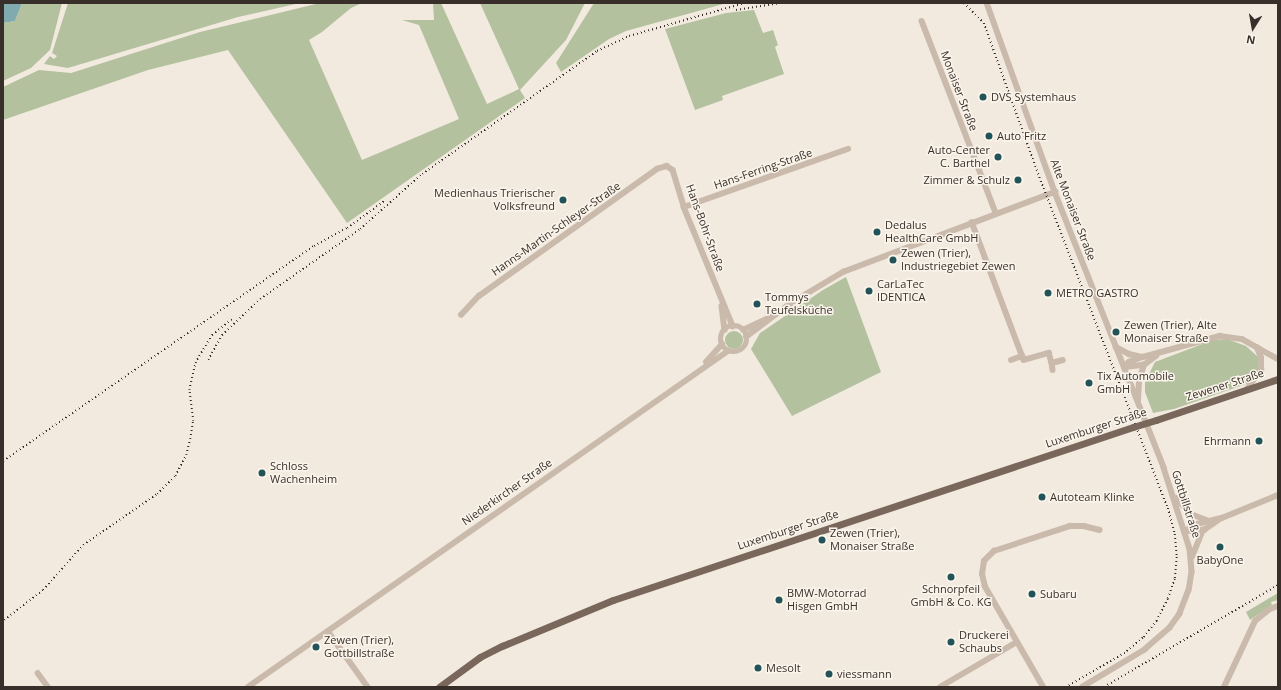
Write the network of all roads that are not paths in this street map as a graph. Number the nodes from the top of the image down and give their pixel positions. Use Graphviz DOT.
graph roads {
  1 [pos="987,3"];
  2 [pos="922,21"];
  3 [pos="848,149"];
  4 [pos="667,166"];
  5 [pos="1055,192"];
  6 [pos="684,207"];
  7 [pos="996,213"];
  8 [pos="972,222"];
  9 [pos="721,300"];
  10 [pos="778,313"];
  11 [pos="461,315"];
  12 [pos="733,326"];
  13 [pos="725,330"];
  14 [pos="743,330"];
  15 [pos="746,337"];
  16 [pos="722,344"];
  17 [pos="1116,347"];
  18 [pos="1257,347"];
  19 [pos="728,351"];
  20 [pos="1158,355"];
  21 [pos="1022,356"];
  22 [pos="1143,357"];
  23 [pos="1278,359"];
  24 [pos="1011,360"];
  25 [pos="1063,360"];
  26 [pos="1052,363"];
  27 [pos="1144,365"];
  28 [pos="1124,367"];
  29 [pos="698,370"];
  30 [pos="1053,370"];
  31 [pos="1278,379"];
  32 [pos="1248,389"];
  33 [pos="1139,404"];
  34 [pos="1156,420"];
  35 [pos="1145,422"];
  36 [pos="1173,494"];
  37 [pos="1278,495"];
  38 [pos="1222,518"];
  39 [pos="1209,521"];
  40 [pos="1100,530"];
  41 [pos="1204,530"];
  42 [pos="1186,531"];
  43 [pos="1191,560"];
  44 [pos="1278,606"];
  45 [pos="328,632"];
  46 [pos="1017,642"];
  47 [pos="38,673"];
  48 [pos="48,687"];
  49 [pos="248,687"];
  50 [pos="368,687"];
  51 [pos="439,687"];
  52 [pos="940,687"];
  53 [pos="1043,687"];
  54 [pos="1083,687"];
  55 [pos="1224,687"];
  1 -- 5 [label="street, Alte Monaiser Straße"];
  2 -- 7 [label="street, Monaiser Straße"];
  3 -- 6 [label="street, Hans-Ferring-Straße"];
  4 -- 6 [label="street, Hans-Bohr-Straße"];
  4 -- 11 [label="street, Hanns-Martin-Schleyer-Straße"];
  5 -- 7 [label="street"];
  5 -- 17 [label="street, Alte Monaiser Straße"];
  6 -- 9 [label="street, Hans-Bohr-Straße"];
  7 -- 8 [label="street"];
  8 -- 10 [label="street"];
  8 -- 21 [label="street"];
  9 -- 12 [label="street, Hans-Bohr-Straße"];
  9 -- 13 [label="street, Hans-Bohr-Straße"];
  10 -- 14 [label="street"];
  10 -- 15 [label="street"];
  12 -- 13 [label="street"];
  12 -- 14 [label="street"];
  13 -- 16 [label="street"];
  14 -- 15 [label="street"];
  15 -- 19 [label="street"];
  16 -- 19 [label="street"];
  16 -- 29 [label="street, Niederkircher Straße"];
  17 -- 22 [label="street"];
  17 -- 28 [label="street, Alte Monaiser Straße"];
  18 -- 20 [label="street"];
  18 -- 23 [label="street"];
  18 -- 32 [label="street"];
  19 -- 29 [label="street, Niederkircher Straße"];
  20 -- 22 [label="street"];
  20 -- 27 [label="street"];
  21 -- 24 [label="street"];
  21 -- 26 [label="street"];
  22 -- 28 [label="street"];
  25 -- 26 [label="street"];
  26 -- 30 [label="street"];
  27 -- 28 [label="street"];
  27 -- 33 [label="street"];
  28 -- 33 [label="street, Alte Monaiser Straße"];
  29 -- 45 [label="street, Niederkircher Straße"];
  31 -- 32 [label="main road, Zewener Straße"];
  32 -- 34 [label="main road, Zewener Straße"];
  33 -- 35 [label="street, Alte Monaiser Straße"];
  34 -- 51 [label="main road, Luxemburger Straße, bridge"];
  35 -- 36 [label="street, Gottbillstraße"];
  36 -- 39 [label="street"];
  36 -- 42 [label="street, Gottbillstraße"];
  37 -- 38 [label="street"];
  38 -- 39 [label="street"];
  38 -- 41 [label="street"];
  39 -- 42 [label="street"];
  40 -- 46 [label="street"];
  41 -- 42 [label="street"];
  41 -- 43 [label="street"];
  42 -- 43 [label="street, Gottbillstraße"];
  43 -- 54 [label="street, Gottbillstraße"];
  44 -- 55 [label="street"];
  45 -- 49 [label="street, Niederkircher Straße"];
  45 -- 50 [label="street"];
  46 -- 52 [label="street"];
  46 -- 53 [label="street"];
  47 -- 48 [label="street"];
}
